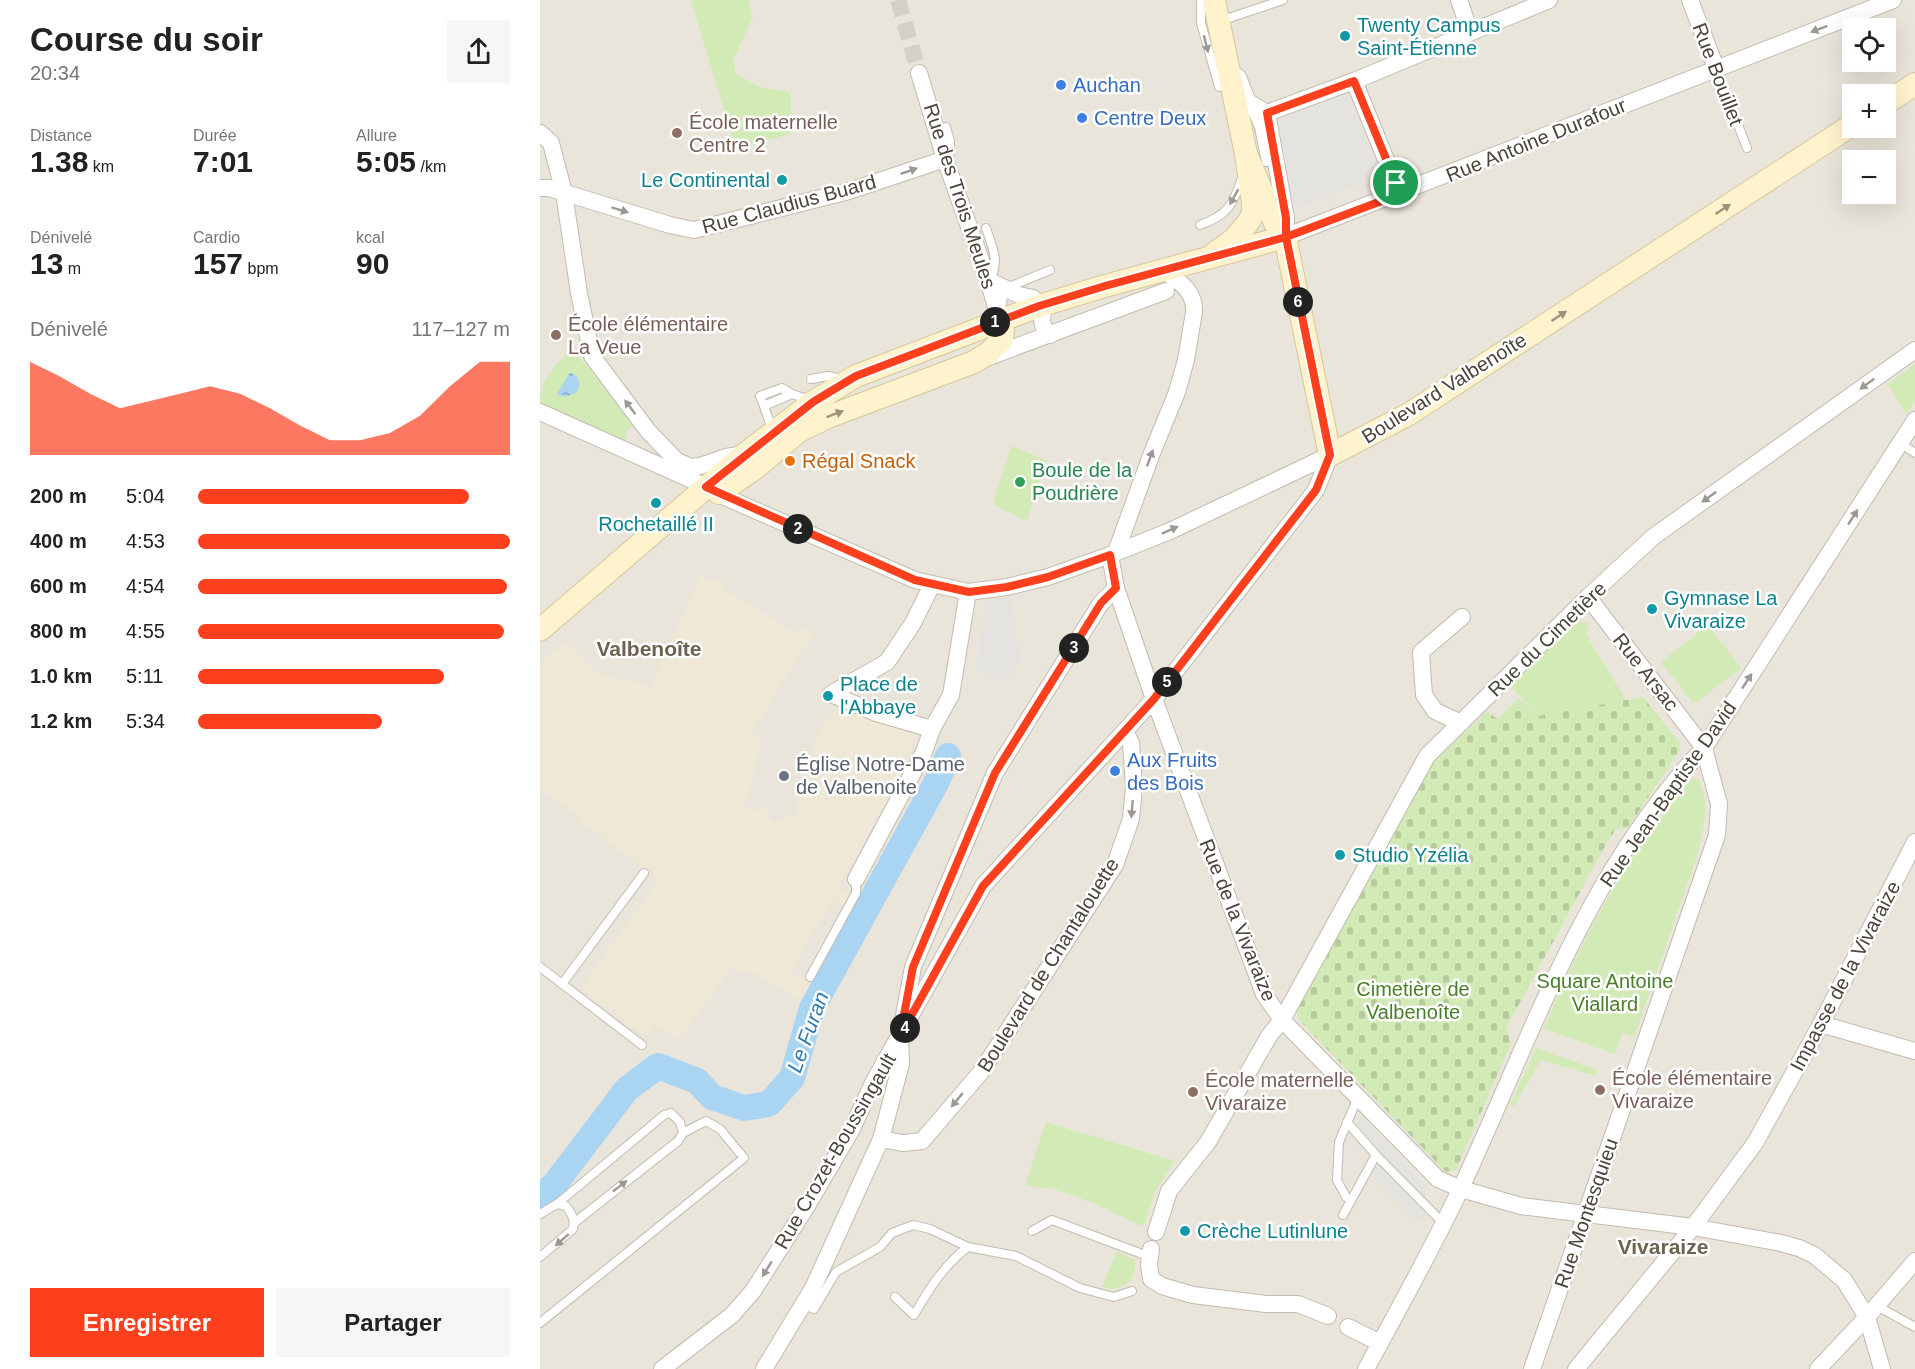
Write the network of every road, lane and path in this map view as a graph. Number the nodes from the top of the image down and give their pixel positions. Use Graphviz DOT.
graph roads {
  1 [pos="1202,0"];
  2 [pos="1283,0"];
  3 [pos="1459,0"];
  4 [pos="1549,0"];
  5 [pos="1690,0"];
  6 [pos="1893,0"];
  7 [pos="1217,11"];
  8 [pos="1470,32"];
  9 [pos="1226,56"];
  10 [pos="1716,68"];
  11 [pos="919,73"];
  12 [pos="1354,81"];
  13 [pos="1915,84"];
  14 [pos="1219,87"];
  15 [pos="1896,96"];
  16 [pos="1248,102"];
  17 [pos="1267,113"];
  18 [pos="946,127"];
  19 [pos="1842,132"];
  20 [pos="540,133"];
  21 [pos="1747,148"];
  22 [pos="1256,158"];
  23 [pos="945,159"];
  24 [pos="540,188"];
  25 [pos="564,193"];
  26 [pos="1400,194"];
  27 [pos="1200,225"];
  28 [pos="986,228"];
  29 [pos="1286,237"];
  30 [pos="1209,258"];
  31 [pos="1050,270"];
  32 [pos="988,280"];
  33 [pos="1165,280"];
  34 [pos="1105,286"];
  35 [pos="1004,289"];
  36 [pos="1043,304"];
  37 [pos="1110,312"];
  38 [pos="993,323"];
  39 [pos="1050,335"];
  40 [pos="1915,350"];
  41 [pos="974,362"];
  42 [pos="811,379"];
  43 [pos="848,381"];
  44 [pos="802,398"];
  45 [pos="540,412"];
  46 [pos="1915,420"];
  47 [pos="773,433"];
  48 [pos="658,441"];
  49 [pos="1900,443"];
  50 [pos="1915,453"];
  51 [pos="745,454"];
  52 [pos="637,455"];
  53 [pos="1330,455"];
  54 [pos="720,487"];
  55 [pos="1113,554"];
  56 [pos="932,585"];
  57 [pos="1116,588"];
  58 [pos="969,592"];
  59 [pos="1588,597"];
  60 [pos="1462,617"];
  61 [pos="540,630"];
  62 [pos="540,647"];
  63 [pos="1154,699"];
  64 [pos="1461,723"];
  65 [pos="932,729"];
  66 [pos="1125,731"];
  67 [pos="1704,748"];
  68 [pos="1915,842"];
  69 [pos="644,873"];
  70 [pos="856,879"];
  71 [pos="540,967"];
  72 [pos="810,977"];
  73 [pos="562,984"];
  74 [pos="1282,1020"];
  75 [pos="1821,1024"];
  76 [pos="900,1036"];
  77 [pos="642,1045"];
  78 [pos="1915,1051"];
  79 [pos="1358,1097"];
  80 [pos="1347,1122"];
  81 [pos="683,1133"];
  82 [pos="881,1139"];
  83 [pos="1377,1155"];
  84 [pos="1461,1189"];
  85 [pos="1346,1197"];
  86 [pos="557,1204"];
  87 [pos="540,1214"];
  88 [pos="1343,1215"];
  89 [pos="1586,1215"];
  90 [pos="574,1222"];
  91 [pos="1443,1223"];
  92 [pos="1693,1227"];
  93 [pos="1032,1231"];
  94 [pos="1156,1232"];
  95 [pos="968,1247"];
  96 [pos="1151,1253"];
  97 [pos="540,1257"];
  98 [pos="1915,1261"];
  99 [pos="1132,1291"];
  100 [pos="895,1297"];
  101 [pos="803,1304"];
  102 [pos="1872,1312"];
  103 [pos="1328,1316"];
  104 [pos="540,1323"];
  105 [pos="1348,1327"];
  106 [pos="1915,1327"];
  107 [pos="1380,1343"];
  108 [pos="662,1369"];
  109 [pos="764,1369"];
  110 [pos="1366,1369"];
  111 [pos="1532,1369"];
  112 [pos="1576,1369"];
  113 [pos="1818,1369"];
  114 [pos="1882,1369"];
  1 -- 14 [label="lane, one-way"];
  2 -- 7 [label="lane"];
  3 -- 8 [label="street"];
  4 -- 8 [label="street"];
  5 -- 10 [label="street, Rue Bouillet"];
  6 -- 10 [label="street, Rue Antoine Durafour, one-way"];
  7 -- 9 [label="street"];
  8 -- 12 [label="street"];
  9 -- 16 [label="street"];
  9 -- 22 [label="street"];
  10 -- 21 [label="lane, Rue Bouillet"];
  10 -- 26 [label="street, Rue Antoine Durafour"];
  11 -- 23 [label="street, Rue des Trois Meules"];
  12 -- 17 [label="street"];
  12 -- 26 [label="street"];
  13 -- 15 [label="street"];
  16 -- 17 [label="street"];
  16 -- 22 [label="lane"];
  17 -- 29 [label="street"];
  18 -- 23 [label="lane"];
  53 -- 19 [label="street, Boulevard Valbenoîte, one-way"];
  20 -- 25 [label="street"];
  22 -- 27 [label="lane, one-way"];
  22 -- 29 [label="street"];
  22 -- 30 [label="street"];
  25 -- 23 [label="street, Rue Claudius Buard, one-way"];
  23 -- 32 [label="street, Rue des Trois Meules"];
  24 -- 25 [label="street, Rue Claudius Buard"];
  48 -- 25 [label="street, one-way"];
  26 -- 29 [label="street, Rue Antoine Durafour"];
  28 -- 32 [label="lane"];
  29 -- 30 [label="street, Rue Antoine Durafour"];
  29 -- 53 [label="street"];
  30 -- 33 [label="street, Rue Antoine Durafour"];
  31 -- 35 [label="lane"];
  32 -- 35 [label="street"];
  32 -- 38 [label="street, Rue des Trois Meules"];
  33 -- 34 [label="street, Rue Antoine Durafour"];
  33 -- 37 [label="street, Rue Antoine Durafour"];
  55 -- 33 [label="street, one-way"];
  34 -- 36 [label="street, Rue Antoine Durafour"];
  34 -- 37 [label="street"];
  35 -- 36 [label="street"];
  35 -- 38 [label="lane"];
  36 -- 38 [label="street, Rue Antoine Durafour"];
  36 -- 39 [label="street"];
  37 -- 39 [label="street, Rue Antoine Durafour"];
  38 -- 41 [label="street, Rue Antoine Durafour"];
  38 -- 43 [label="street, Rue Antoine Durafour"];
  39 -- 41 [label="street, Rue Antoine Durafour"];
  40 -- 59 [label="street, Rue du Cimetière, one-way"];
  54 -- 41 [label="street, Rue Antoine Durafour, one-way"];
  42 -- 43 [label="lane"];
  43 -- 44 [label="street, Rue Antoine Durafour"];
  44 -- 47 [label="street, Rue Antoine Durafour"];
  44 -- 47 [label="lane"];
  44 -- 54 [label="street"];
  45 -- 52 [label="street, Boulevard Valbenoîte"];
  46 -- 49 [label="street, Rue Jean-Baptiste David"];
  47 -- 51 [label="street, Rue Antoine Durafour"];
  48 -- 51 [label="street"];
  48 -- 52 [label="lane"];
  49 -- 50 [label="lane"];
  67 -- 49 [label="street, Rue Jean-Baptiste David, one-way"];
  51 -- 54 [label="street, Rue Antoine Durafour"];
  52 -- 54 [label="street, Boulevard Valbenoîte"];
  55 -- 53 [label="street, Boulevard Valbenoîte, one-way"];
  53 -- 63 [label="street, Rue Crozet-Boussingault"];
  54 -- 56 [label="street, Boulevard Valbenoîte"];
  54 -- 61 [label="street"];
  54 -- 62 [label="street"];
  55 -- 57 [label="street, Rue de la Vivaraize"];
  55 -- 58 [label="street, Boulevard Valbenoîte"];
  56 -- 58 [label="street, Boulevard Valbenoîte"];
  56 -- 65 [label="street"];
  57 -- 63 [label="street, Rue de la Vivaraize"];
  57 -- 76 [label="street"];
  58 -- 65 [label="street"];
  59 -- 64 [label="street, Rue du Cimetière"];
  59 -- 67 [label="street, Rue Arsac"];
  60 -- 64 [label="street"];
  63 -- 66 [label="street, Rue Crozet-Boussingault"];
  63 -- 74 [label="street, Rue de la Vivaraize"];
  64 -- 74 [label="street, Rue du Cimetière"];
  65 -- 70 [label="street"];
  66 -- 76 [label="street, Rue Crozet-Boussingault"];
  66 -- 82 [label="street, Boulevard de Chantalouette, one-way"];
  67 -- 84 [label="street, Rue Jean-Baptiste David"];
  67 -- 89 [label="street, Rue Montesquieu"];
  68 -- 75 [label="street, Impasse de la Vivaraize"];
  69 -- 73 [label="lane"];
  70 -- 72 [label="lane"];
  71 -- 73 [label="lane"];
  73 -- 77 [label="lane"];
  74 -- 79 [label="street, Rue de la Vivaraize"];
  74 -- 94 [label="street, Rue du Cimetière"];
  75 -- 78 [label="street"];
  75 -- 92 [label="street, Impasse de la Vivaraize"];
  76 -- 82 [label="street"];
  76 -- 108 [label="street, Rue Crozet-Boussingault, one-way"];
  79 -- 80 [label="lane"];
  79 -- 84 [label="street, Rue de la Vivaraize"];
  80 -- 83 [label="lane"];
  80 -- 85 [label="lane"];
  81 -- 86 [label="lane"];
  90 -- 81 [label="lane, one-way"];
  81 -- 104 [label="lane"];
  82 -- 101 [label="street"];
  83 -- 88 [label="lane"];
  83 -- 91 [label="lane"];
  84 -- 89 [label="street, Rue de la Vivaraize"];
  84 -- 91 [label="street, Rue Jean-Baptiste David"];
  86 -- 87 [label="lane"];
  86 -- 90 [label="lane"];
  89 -- 92 [label="street, Rue de la Vivaraize"];
  89 -- 111 [label="street, Rue Montesquieu"];
  90 -- 97 [label="lane, one-way"];
  91 -- 107 [label="street, Rue Jean-Baptiste David"];
  92 -- 102 [label="street, Rue de la Vivaraize"];
  92 -- 112 [label="street, Impasse de la Vivaraize"];
  93 -- 96 [label="lane"];
  95 -- 99 [label="lane"];
  95 -- 100 [label="lane"];
  95 -- 101 [label="lane"];
  96 -- 103 [label="street"];
  98 -- 102 [label="street"];
  101 -- 109 [label="street"];
  102 -- 106 [label="lane"];
  102 -- 113 [label="street"];
  102 -- 114 [label="street, Rue de la Vivaraize"];
  105 -- 107 [label="street"];
  107 -- 110 [label="street, Rue Jean-Baptiste David"];
}
